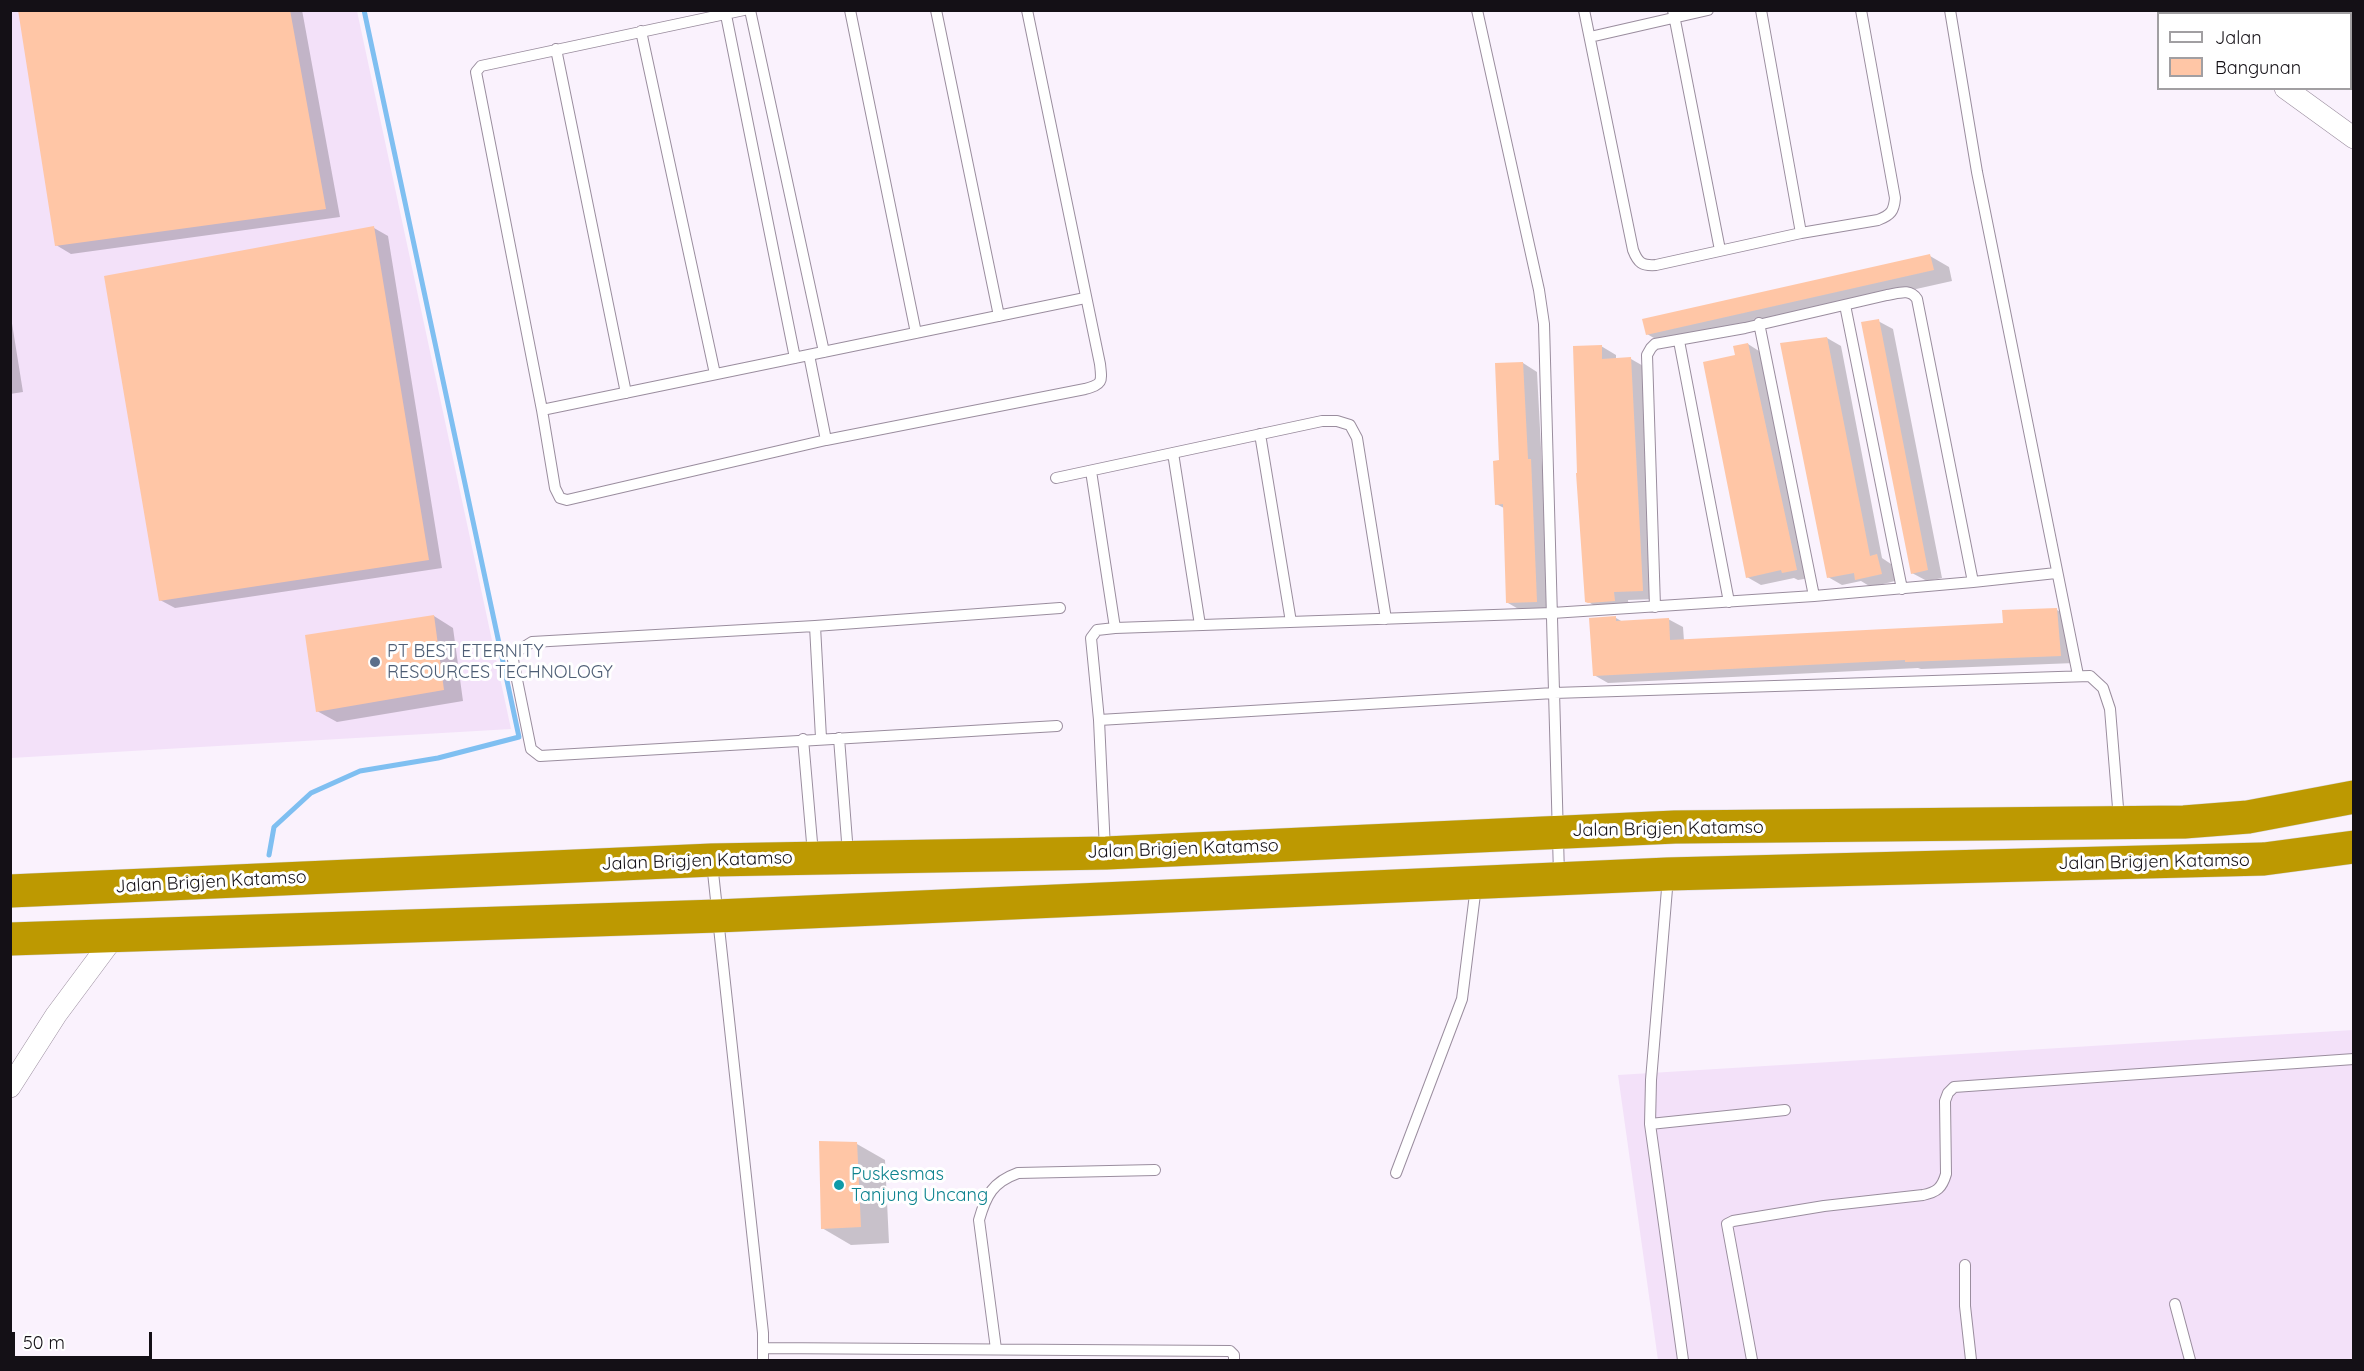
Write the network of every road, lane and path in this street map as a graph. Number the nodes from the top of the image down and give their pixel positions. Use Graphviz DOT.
graph roads {
  1 [pos="744,10"];
  2 [pos="750,10"];
  3 [pos="850,10"];
  4 [pos="936,10"];
  5 [pos="1027,10"];
  6 [pos="1476,10"];
  7 [pos="1584,10"];
  8 [pos="1708,10"];
  9 [pos="1761,10"];
  10 [pos="1860,10"];
  11 [pos="1950,10"];
  12 [pos="725,12"];
  13 [pos="1673,14"];
  14 [pos="641,32"];
  15 [pos="1590,37"];
  16 [pos="556,49"];
  17 [pos="2288,90"];
  18 [pos="2354,138"];
  19 [pos="1801,233"];
  20 [pos="1720,250"];
  21 [pos="1085,298"];
  22 [pos="1845,305"];
  23 [pos="999,316"];
  24 [pos="1759,323"];
  25 [pos="916,333"];
  26 [pos="1679,341"];
  27 [pos="824,352"];
  28 [pos="809,355"];
  29 [pos="795,358"];
  30 [pos="715,374"];
  31 [pos="626,393"];
  32 [pos="542,410"];
  33 [pos="1260,434"];
  34 [pos="826,440"];
  35 [pos="1173,453"];
  36 [pos="1091,471"];
  37 [pos="1056,478"];
  38 [pos="2056,573"];
  39 [pos="1973,582"];
  40 [pos="1902,589"];
  41 [pos="1814,596"];
  42 [pos="1729,602"];
  43 [pos="1655,607"];
  44 [pos="1060,608"];
  45 [pos="1552,613"];
  46 [pos="1386,619"];
  47 [pos="1291,622"];
  48 [pos="1200,625"];
  49 [pos="815,626"];
  50 [pos="1114,628"];
  51 [pos="2078,675"];
  52 [pos="1554,693"];
  53 [pos="1100,720"];
  54 [pos="1057,726"];
  55 [pos="821,738"];
  56 [pos="839,738"];
  57 [pos="803,739"];
  58 [pos="2354,797"];
  59 [pos="2119,822"];
  60 [pos="2036,823"];
  61 [pos="1558,831"];
  62 [pos="2354,847"];
  63 [pos="1106,853"];
  64 [pos="813,857"];
  65 [pos="849,857"];
  66 [pos="712,860"];
  67 [pos="2037,865"];
  68 [pos="1668,874"];
  69 [pos="1559,878"];
  70 [pos="1476,882"];
  71 [pos="10,891"];
  72 [pos="717,916"];
  73 [pos="114,937"];
  74 [pos="10,939"];
  75 [pos="2354,1059"];
  76 [pos="10,1087"];
  77 [pos="1785,1110"];
  78 [pos="1650,1124"];
  79 [pos="1155,1170"];
  80 [pos="1396,1173"];
  81 [pos="1965,1265"];
  82 [pos="2175,1304"];
  83 [pos="763,1348"];
  84 [pos="996,1349"];
  85 [pos="1028,1355"];
  86 [pos="763,1360"];
  87 [pos="1234,1360"];
  88 [pos="1683,1360"];
  89 [pos="1752,1360"];
  90 [pos="1971,1360"];
  91 [pos="2190,1360"];
  1 -- 12 [label="lane"];
  2 -- 27 [label="lane"];
  3 -- 25 [label="lane"];
  4 -- 23 [label="lane"];
  5 -- 21 [label="lane"];
  6 -- 45 [label="lane"];
  7 -- 15 [label="lane"];
  8 -- 13 [label="lane"];
  9 -- 19 [label="lane"];
  10 -- 19 [label="lane"];
  11 -- 38 [label="lane"];
  12 -- 14 [label="lane"];
  12 -- 29 [label="lane"];
  13 -- 15 [label="lane"];
  13 -- 20 [label="lane"];
  14 -- 16 [label="lane"];
  14 -- 30 [label="lane"];
  15 -- 20 [label="lane"];
  16 -- 31 [label="lane"];
  16 -- 32 [label="lane"];
  17 -- 18 [label="street"];
  19 -- 20 [label="lane"];
  21 -- 23 [label="lane"];
  21 -- 34 [label="lane"];
  22 -- 24 [label="lane"];
  22 -- 39 [label="lane"];
  22 -- 40 [label="lane"];
  23 -- 25 [label="lane"];
  24 -- 26 [label="lane"];
  24 -- 41 [label="lane"];
  25 -- 27 [label="lane"];
  26 -- 42 [label="lane"];
  26 -- 43 [label="lane"];
  27 -- 28 [label="lane"];
  28 -- 29 [label="lane"];
  28 -- 34 [label="lane"];
  29 -- 30 [label="lane"];
  30 -- 31 [label="lane"];
  31 -- 32 [label="lane"];
  32 -- 34 [label="lane"];
  33 -- 35 [label="lane"];
  33 -- 46 [label="lane"];
  33 -- 47 [label="lane"];
  35 -- 36 [label="lane"];
  35 -- 48 [label="lane"];
  36 -- 37 [label="lane"];
  36 -- 50 [label="lane"];
  38 -- 39 [label="lane"];
  38 -- 51 [label="lane"];
  39 -- 40 [label="lane"];
  40 -- 41 [label="lane"];
  41 -- 42 [label="lane"];
  42 -- 43 [label="lane"];
  43 -- 45 [label="lane"];
  44 -- 49 [label="lane"];
  45 -- 46 [label="lane"];
  45 -- 52 [label="lane"];
  46 -- 47 [label="lane"];
  47 -- 48 [label="lane"];
  48 -- 50 [label="lane"];
  49 -- 55 [label="lane"];
  49 -- 57 [label="lane"];
  50 -- 53 [label="lane"];
  51 -- 52 [label="lane"];
  51 -- 59 [label="lane"];
  52 -- 53 [label="lane"];
  52 -- 61 [label="lane"];
  53 -- 63 [label="lane"];
  54 -- 56 [label="lane"];
  55 -- 56 [label="lane"];
  55 -- 57 [label="lane"];
  56 -- 65 [label="lane"];
  57 -- 64 [label="lane"];
  58 -- 59 [label="highway, Jalan Brigjen Katamso"];
  59 -- 60 [label="highway, Jalan Brigjen Katamso"];
  60 -- 61 [label="highway, Jalan Brigjen Katamso"];
  60 -- 67 [label="highway"];
  61 -- 63 [label="highway, Jalan Brigjen Katamso"];
  61 -- 69 [label="lane"];
  62 -- 67 [label="highway, Jalan Brigjen Katamso"];
  63 -- 65 [label="highway, Jalan Brigjen Katamso"];
  64 -- 65 [label="highway, Jalan Brigjen Katamso"];
  64 -- 66 [label="highway, Jalan Brigjen Katamso"];
  66 -- 71 [label="highway, Jalan Brigjen Katamso"];
  66 -- 72 [label="lane"];
  67 -- 68 [label="highway, Jalan Brigjen Katamso"];
  68 -- 69 [label="highway, Jalan Brigjen Katamso"];
  68 -- 78 [label="lane"];
  69 -- 70 [label="highway, Jalan Brigjen Katamso"];
  70 -- 72 [label="highway, Jalan Brigjen Katamso"];
  70 -- 80 [label="lane"];
  72 -- 73 [label="highway, Jalan Brigjen Katamso"];
  72 -- 83 [label="lane"];
  73 -- 74 [label="highway, Jalan Brigjen Katamso"];
  73 -- 76 [label="street"];
  75 -- 89 [label="lane"];
  77 -- 78 [label="lane"];
  78 -- 88 [label="lane"];
  79 -- 84 [label="lane"];
  81 -- 90 [label="lane"];
  82 -- 91 [label="lane"];
  83 -- 84 [label="lane"];
  83 -- 86 [label="lane"];
  84 -- 85 [label="lane"];
  85 -- 87 [label="lane"];
}
